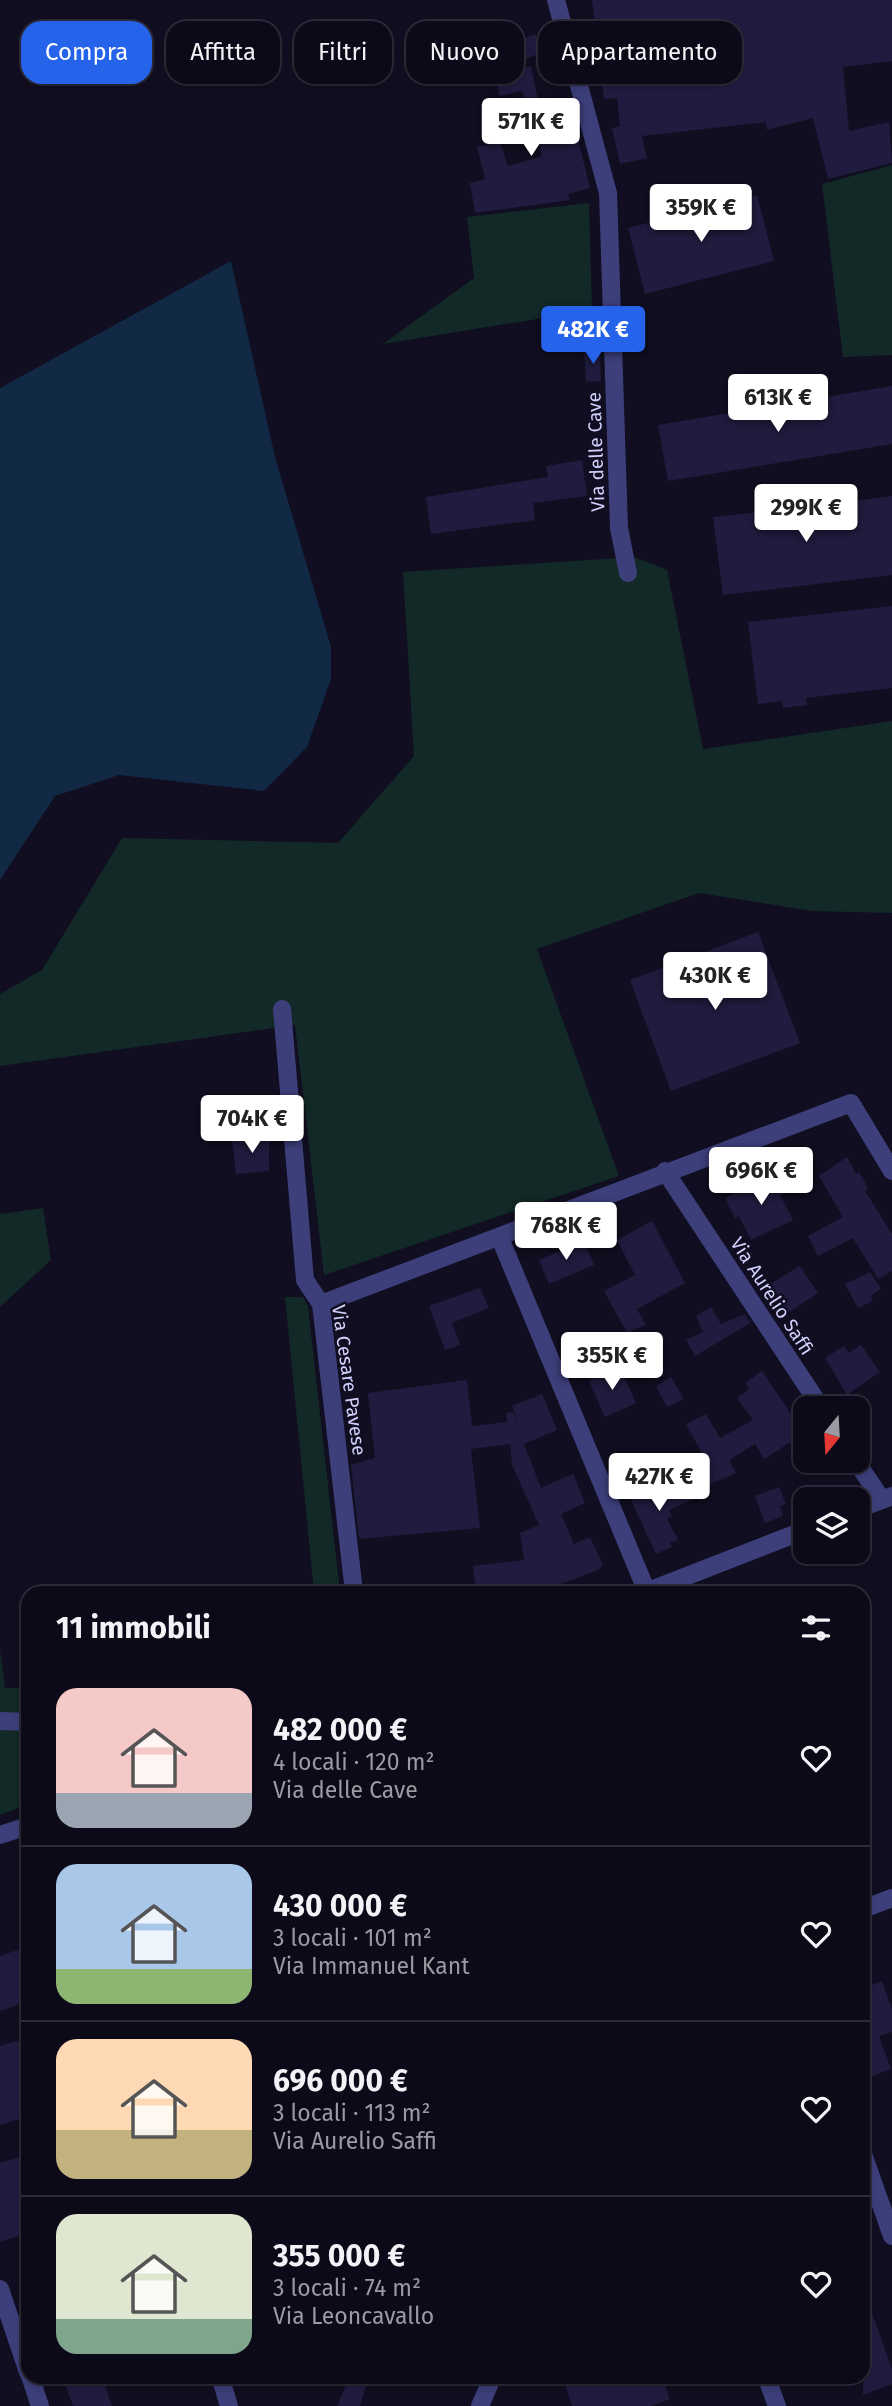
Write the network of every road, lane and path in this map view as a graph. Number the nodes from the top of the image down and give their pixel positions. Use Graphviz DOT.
graph roads {
  1 [pos="556,0"];
  2 [pos="628,573"];
  3 [pos="282,1009"];
  4 [pos="665,1171"];
  5 [pos="892,1171"];
  6 [pos="500,1238"];
  7 [pos="321,1304"];
  8 [pos="813,1396"];
  9 [pos="867,1474"];
  10 [pos="887,1498"];
  11 [pos="870,1504"];
  12 [pos="793,1535"];
  13 [pos="353,1586"];
  14 [pos="645,1586"];
  15 [pos="662,1586"];
  16 [pos="0,1721"];
  17 [pos="21,1722"];
  18 [pos="21,1828"];
  19 [pos="0,1835"];
  20 [pos="892,1898"];
  21 [pos="870,1906"];
  22 [pos="870,2174"];
  23 [pos="892,2236"];
  24 [pos="0,2290"];
  25 [pos="21,2351"];
  26 [pos="32,2384"];
  27 [pos="222,2384"];
  28 [pos="490,2384"];
  29 [pos="769,2384"];
  30 [pos="40,2406"];
  31 [pos="229,2406"];
  32 [pos="480,2406"];
  33 [pos="777,2406"];
  1 -- 2 [label="street, Via delle Cave"];
  3 -- 7 [label="street, Via Cesare Pavese"];
  4 -- 5 [label="street"];
  4 -- 6 [label="street"];
  4 -- 8 [label="street, Via Aurelio Saffi"];
  6 -- 7 [label="street"];
  6 -- 14 [label="street"];
  7 -- 13 [label="street, Via Cesare Pavese"];
  9 -- 10 [label="street"];
  10 -- 11 [label="street"];
  12 -- 15 [label="street"];
  16 -- 17 [label="street"];
  18 -- 19 [label="street"];
  20 -- 21 [label="street"];
  22 -- 23 [label="street"];
  24 -- 25 [label="street"];
  26 -- 30 [label="street"];
  27 -- 31 [label="street"];
  28 -- 32 [label="street"];
  29 -- 33 [label="street"];
}
